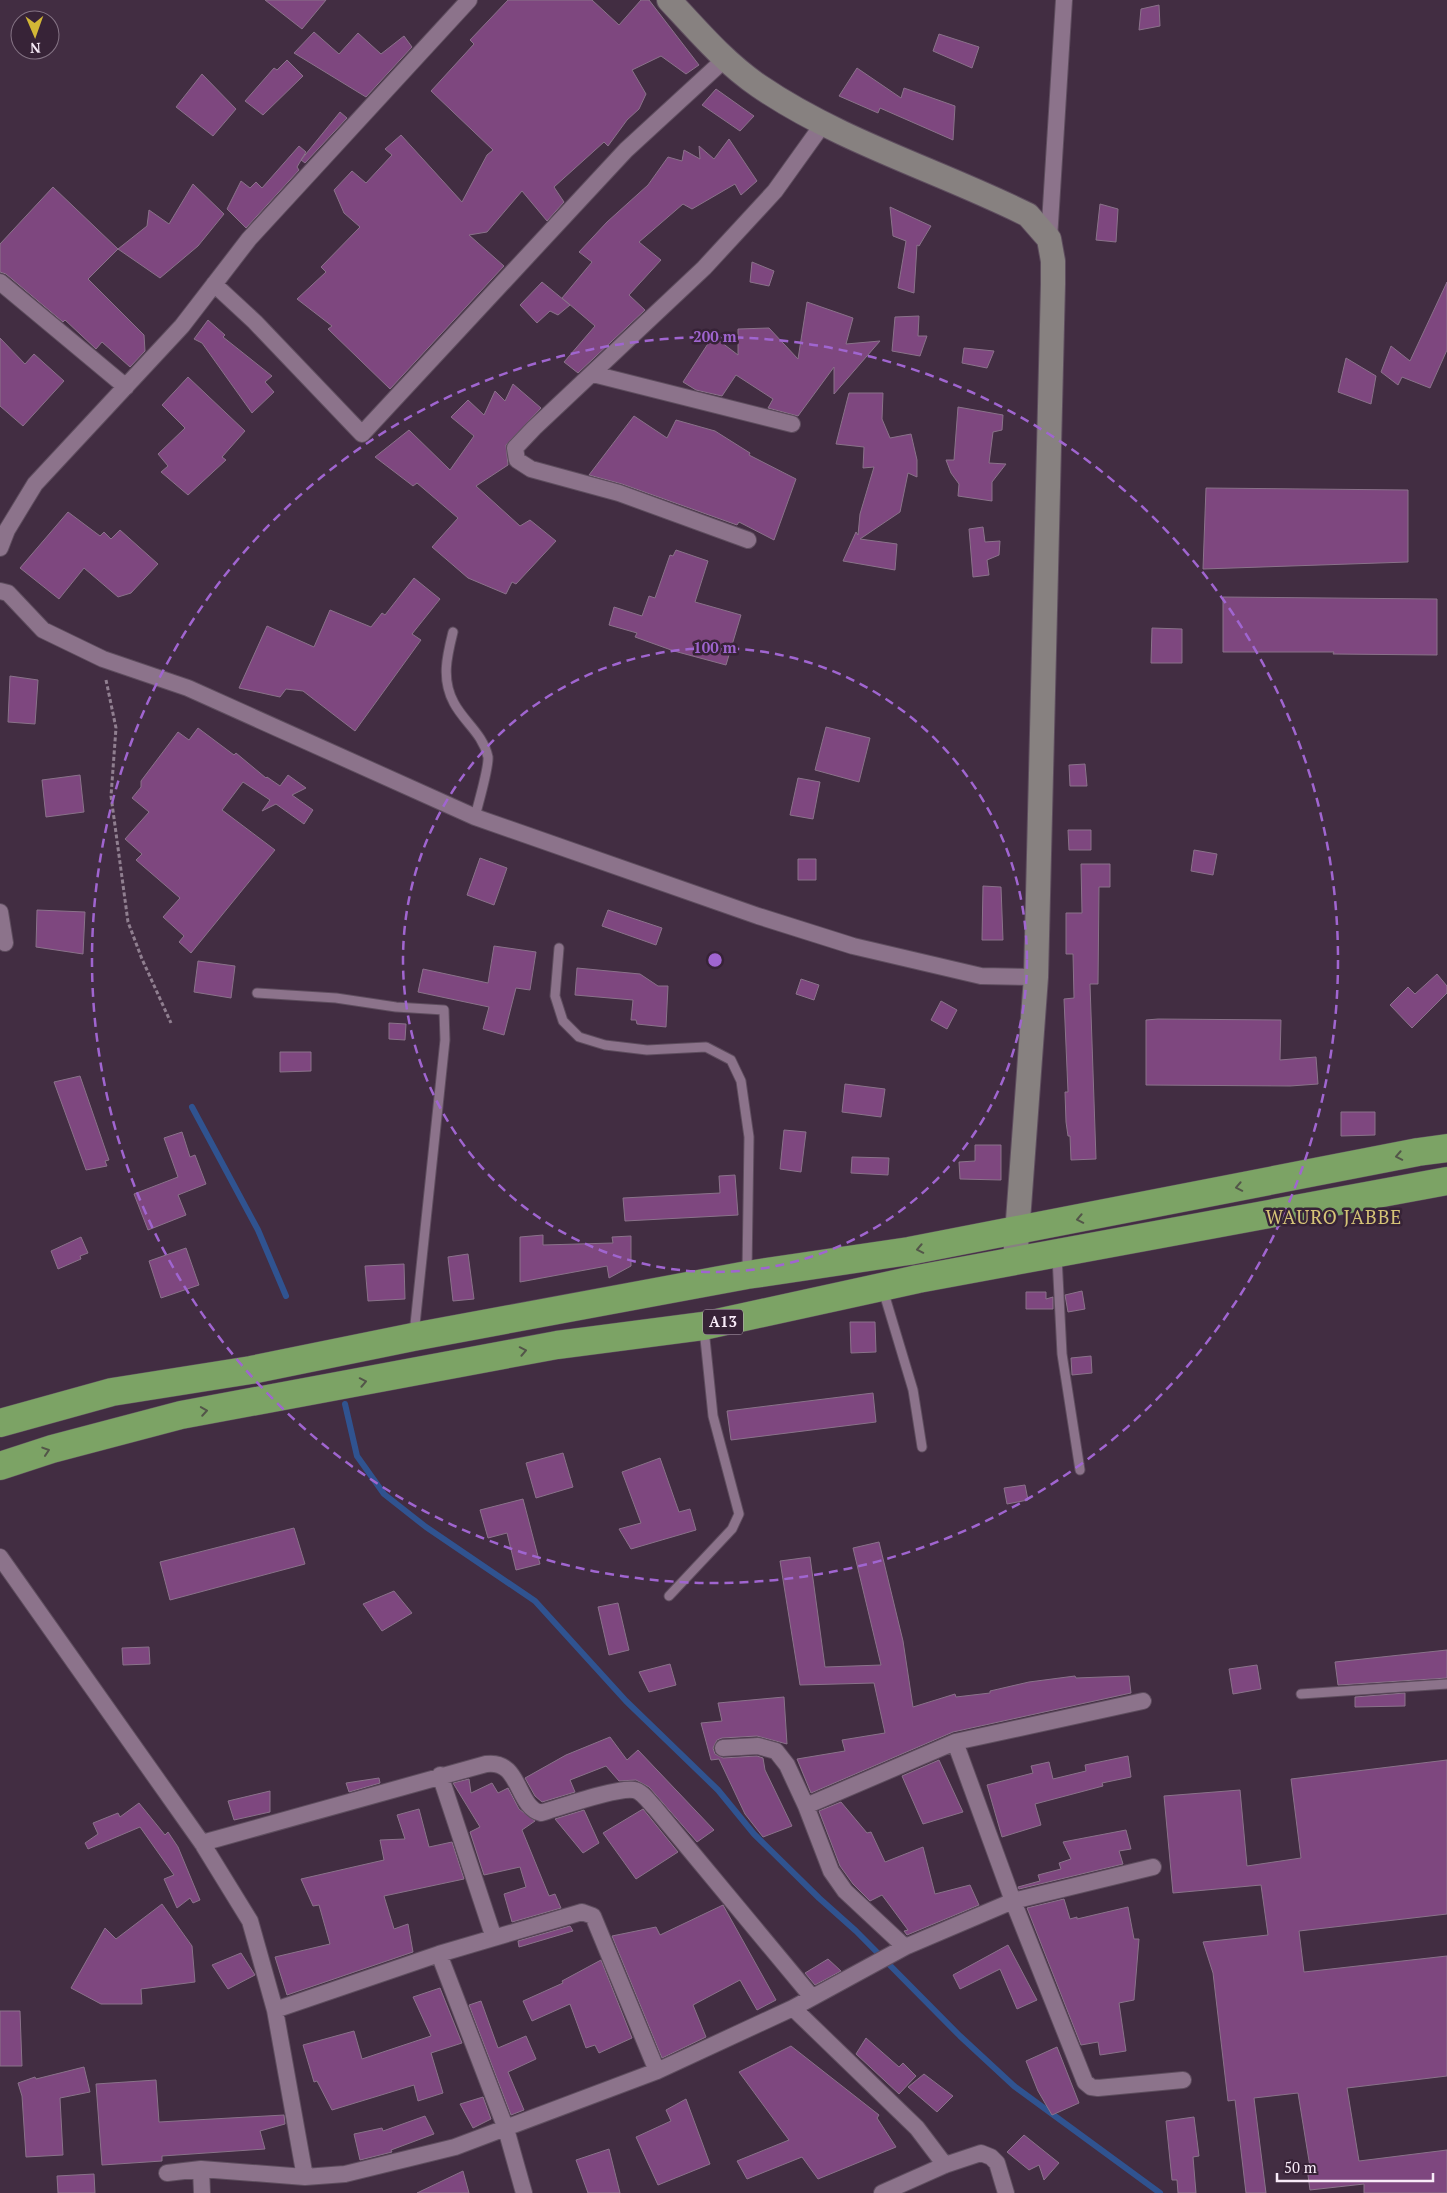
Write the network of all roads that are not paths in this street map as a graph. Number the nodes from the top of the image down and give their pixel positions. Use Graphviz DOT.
graph roads {
  1 [pos="469,0"];
  2 [pos="669,0"];
  3 [pos="1064,0"];
  4 [pos="725,59"];
  5 [pos="823,124"];
  6 [pos="1049,239"];
  7 [pos="0,282"];
  8 [pos="214,284"];
  9 [pos="593,374"];
  10 [pos="126,387"];
  11 [pos="792,424"];
  12 [pos="748,540"];
  13 [pos="0,548"];
  14 [pos="0,591"];
  15 [pos="453,632"];
  16 [pos="475,817"];
  17 [pos="0,912"];
  18 [pos="5,943"];
  19 [pos="559,948"];
  20 [pos="1036,977"];
  21 [pos="258,993"];
  22 [pos="1447,1148"];
  23 [pos="1447,1181"];
  24 [pos="1017,1231"];
  25 [pos="1057,1254"];
  26 [pos="1015,1261"];
  27 [pos="747,1275"];
  28 [pos="883,1287"];
  29 [pos="703,1326"];
  30 [pos="413,1337"];
  31 [pos="0,1423"];
  32 [pos="922,1447"];
  33 [pos="0,1466"];
  34 [pos="1080,1470"];
  35 [pos="0,1557"];
  36 [pos="669,1596"];
  37 [pos="1447,1684"];
  38 [pos="1301,1694"];
  39 [pos="1143,1701"];
  40 [pos="955,1742"];
  41 [pos="723,1748"];
  42 [pos="440,1775"];
  43 [pos="806,1806"];
  44 [pos="202,1843"];
  45 [pos="1153,1866"];
  46 [pos="1013,1901"];
  47 [pos="494,1938"];
  48 [pos="905,1947"];
  49 [pos="439,1954"];
  50 [pos="811,1996"];
  51 [pos="793,2008"];
  52 [pos="275,2010"];
  53 [pos="657,2071"];
  54 [pos="1183,2080"];
  55 [pos="506,2129"];
  56 [pos="946,2165"];
  57 [pos="201,2168"];
  58 [pos="167,2173"];
  59 [pos="305,2177"];
  60 [pos="202,2193"];
  61 [pos="524,2193"];
  62 [pos="882,2193"];
  63 [pos="1006,2193"];
  1 -- 8 [label="street"];
  2 -- 4 [label="main road"];
  3 -- 6 [label="street"];
  4 -- 5 [label="main road"];
  4 -- 8 [label="street"];
  5 -- 6 [label="main road"];
  5 -- 9 [label="street"];
  6 -- 20 [label="main road"];
  7 -- 10 [label="street"];
  8 -- 10 [label="street"];
  9 -- 11 [label="street"];
  9 -- 12 [label="street"];
  10 -- 13 [label="street"];
  14 -- 16 [label="street"];
  15 -- 16 [label="lane"];
  16 -- 20 [label="street"];
  17 -- 18 [label="street"];
  19 -- 27 [label="lane"];
  20 -- 24 [label="main road"];
  21 -- 30 [label="lane"];
  22 -- 24 [label="highway, one-way"];
  23 -- 25 [label="highway, A13"];
  24 -- 26 [label="main road"];
  24 -- 27 [label="highway, one-way"];
  25 -- 26 [label="highway, A13"];
  25 -- 34 [label="lane"];
  26 -- 28 [label="highway, A13"];
  27 -- 30 [label="highway"];
  28 -- 29 [label="highway, A13"];
  28 -- 32 [label="lane"];
  33 -- 29 [label="highway, A13, one-way"];
  29 -- 36 [label="lane"];
  30 -- 31 [label="highway"];
  35 -- 44 [label="street"];
  37 -- 38 [label="lane"];
  39 -- 40 [label="street"];
  40 -- 43 [label="street"];
  40 -- 46 [label="street"];
  41 -- 43 [label="street"];
  42 -- 44 [label="street"];
  42 -- 47 [label="street"];
  42 -- 50 [label="street"];
  43 -- 48 [label="street"];
  44 -- 52 [label="street"];
  45 -- 46 [label="street"];
  46 -- 48 [label="street"];
  46 -- 54 [label="street"];
  47 -- 49 [label="street"];
  47 -- 53 [label="street"];
  48 -- 50 [label="street"];
  49 -- 52 [label="street"];
  49 -- 55 [label="street"];
  50 -- 51 [label="street"];
  51 -- 53 [label="street"];
  51 -- 56 [label="street"];
  52 -- 59 [label="street"];
  53 -- 55 [label="street"];
  55 -- 59 [label="street"];
  55 -- 61 [label="street"];
  56 -- 62 [label="street"];
  56 -- 63 [label="street"];
  57 -- 58 [label="street"];
  57 -- 59 [label="street"];
  57 -- 60 [label="street"];
}
